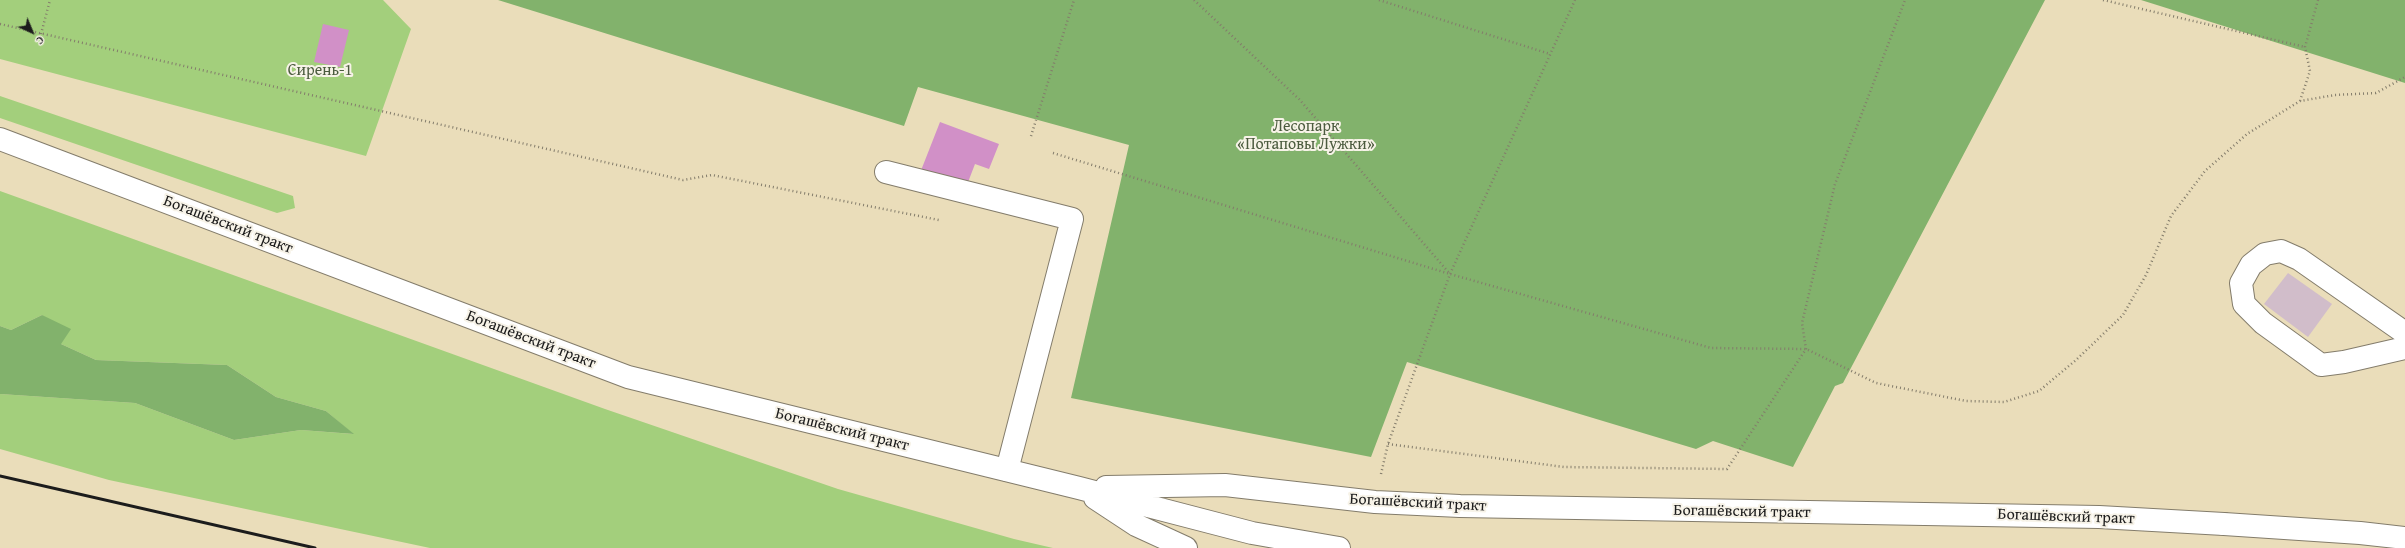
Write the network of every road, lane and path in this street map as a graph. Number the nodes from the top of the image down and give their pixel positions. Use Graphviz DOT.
graph roads {
  1 [pos="50,0"];
  2 [pos="1074,0"];
  3 [pos="1194,0"];
  4 [pos="1379,0"];
  5 [pos="1575,0"];
  6 [pos="1905,0"];
  7 [pos="2103,0"];
  8 [pos="2318,0"];
  9 [pos="0,24"];
  10 [pos="41,34"];
  11 [pos="2305,47"];
  12 [pos="1550,54"];
  13 [pos="2405,77"];
  14 [pos="2300,101"];
  15 [pos="1031,136"];
  16 [pos="0,139"];
  17 [pos="1053,153"];
  18 [pos="886,172"];
  19 [pos="939,220"];
  20 [pos="1450,274"];
  21 [pos="2405,333"];
  22 [pos="2405,348"];
  23 [pos="1806,349"];
  24 [pos="1388,444"];
  25 [pos="1007,470"];
  26 [pos="1079,488"];
  27 [pos="1375,502"];
  28 [pos="2405,538"];
  29 [pos="1186,548"];
  30 [pos="1339,548"];
  1 -- 10 [label="path"];
  2 -- 15 [label="path"];
  3 -- 20 [label="path"];
  4 -- 12 [label="path"];
  5 -- 12 [label="path"];
  6 -- 23 [label="path"];
  7 -- 11 [label="path"];
  8 -- 11 [label="path"];
  9 -- 10 [label="path"];
  10 -- 19 [label="path"];
  11 -- 14 [label="path"];
  12 -- 20 [label="path"];
  13 -- 14 [label="path"];
  14 -- 23 [label="path"];
  16 -- 25 [label="main road, Богашёвский тракт"];
  17 -- 20 [label="path"];
  18 -- 25 [label="main road"];
  20 -- 23 [label="path"];
  20 -- 24 [label="path"];
  21 -- 22 [label="main road"];
  23 -- 24 [label="path"];
  24 -- 27 [label="path"];
  25 -- 26 [label="main road, Богашёвский тракт"];
  26 -- 27 [label="main road, Богашёвский тракт"];
  26 -- 29 [label="main road"];
  26 -- 30 [label="main road, Богашёвский тракт"];
  27 -- 28 [label="main road, Богашёвский тракт, bridge"];
}
